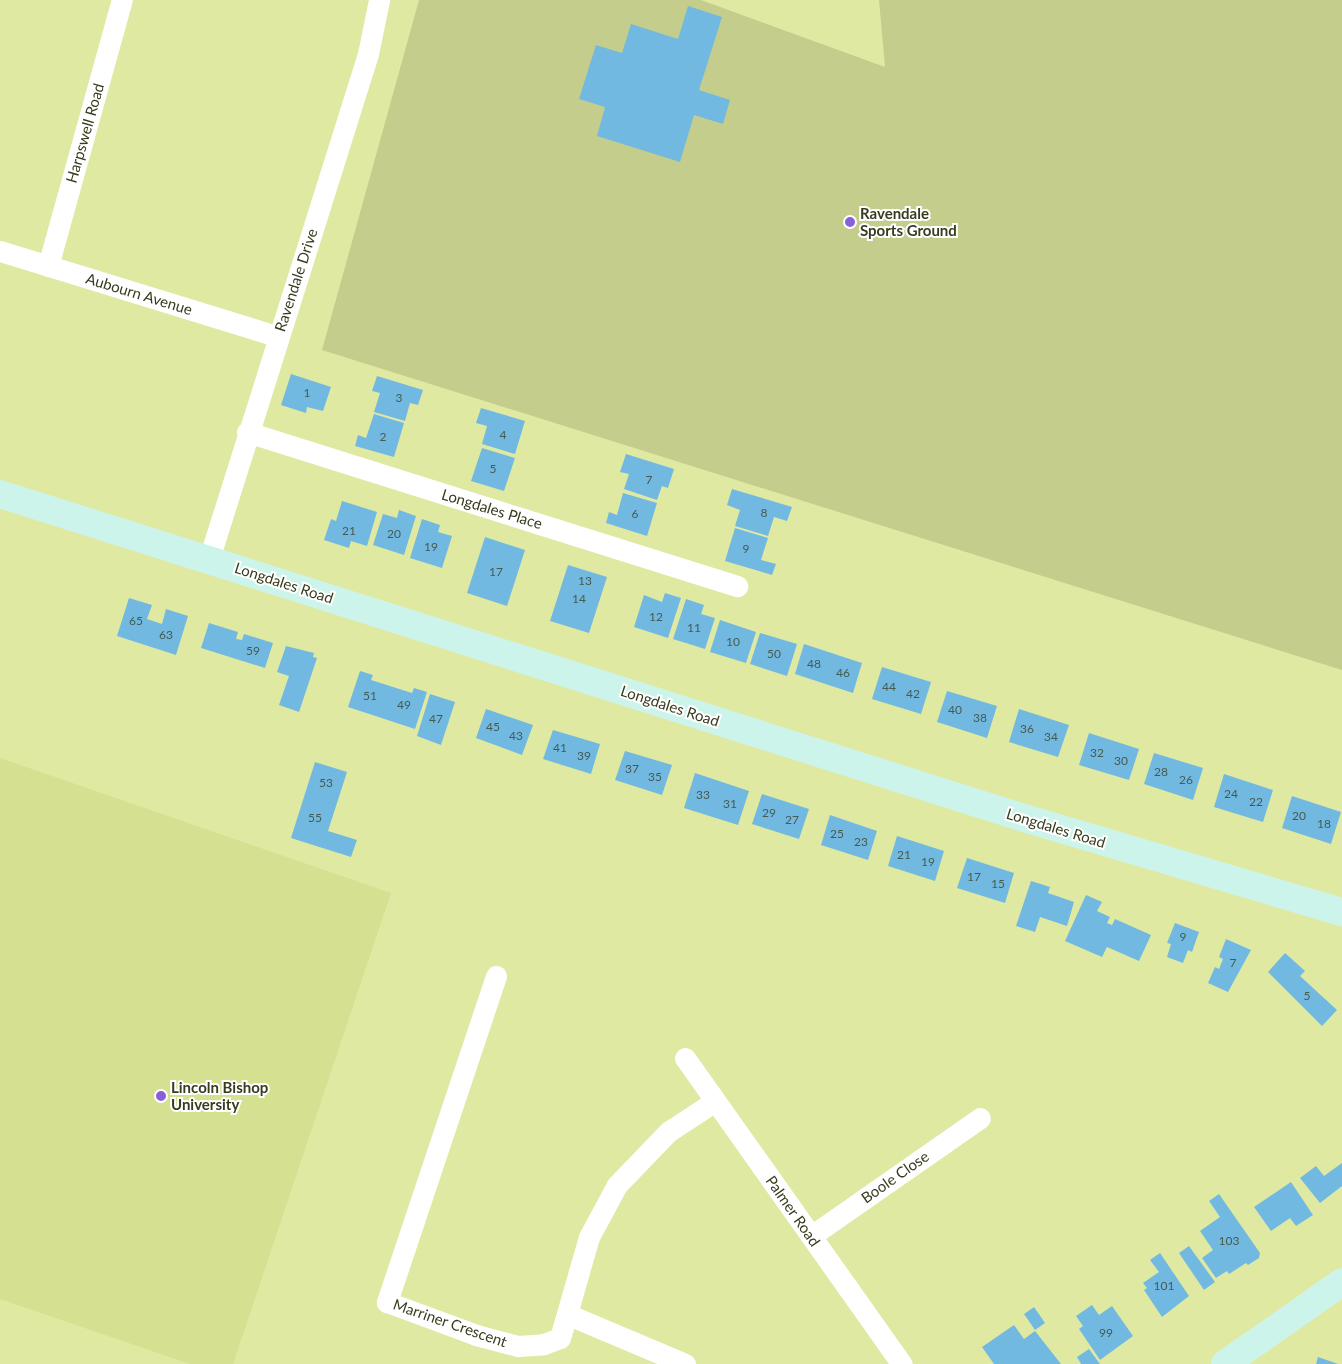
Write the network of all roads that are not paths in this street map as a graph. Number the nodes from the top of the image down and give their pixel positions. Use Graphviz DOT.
graph roads {
  1 [pos="122,0"];
  2 [pos="379,0"];
  3 [pos="0,251"];
  4 [pos="48,266"];
  5 [pos="277,336"];
  6 [pos="247,432"];
  7 [pos="0,494"];
  8 [pos="210,559"];
  9 [pos="737,586"];
  10 [pos="1342,912"];
  11 [pos="496,976"];
  12 [pos="685,1058"];
  13 [pos="715,1101"];
  14 [pos="980,1118"];
  15 [pos="811,1236"];
  16 [pos="1342,1282"];
  17 [pos="570,1315"];
  18 [pos="685,1364"];
  19 [pos="902,1364"];
  20 [pos="1225,1364"];
  1 -- 4 [label="street, Harpswell Road"];
  2 -- 5 [label="street, Ravendale Drive"];
  3 -- 4 [label="street, Aubourn Avenue"];
  4 -- 5 [label="street, Aubourn Avenue"];
  5 -- 6 [label="street, Ravendale Drive"];
  6 -- 8 [label="street, Ravendale Drive"];
  6 -- 9 [label="street, Longdales Place"];
  7 -- 8 [label="main road, Longdales Road"];
  8 -- 10 [label="main road, Longdales Road"];
  11 -- 17 [label="street, Marriner Crescent"];
  12 -- 13 [label="street, Palmer Road"];
  13 -- 15 [label="street, Palmer Road"];
  13 -- 17 [label="street, Marriner Crescent"];
  14 -- 15 [label="street, Boole Close"];
  15 -- 19 [label="street, Palmer Road"];
  16 -- 20 [label="main road"];
  17 -- 18 [label="street"];
}
